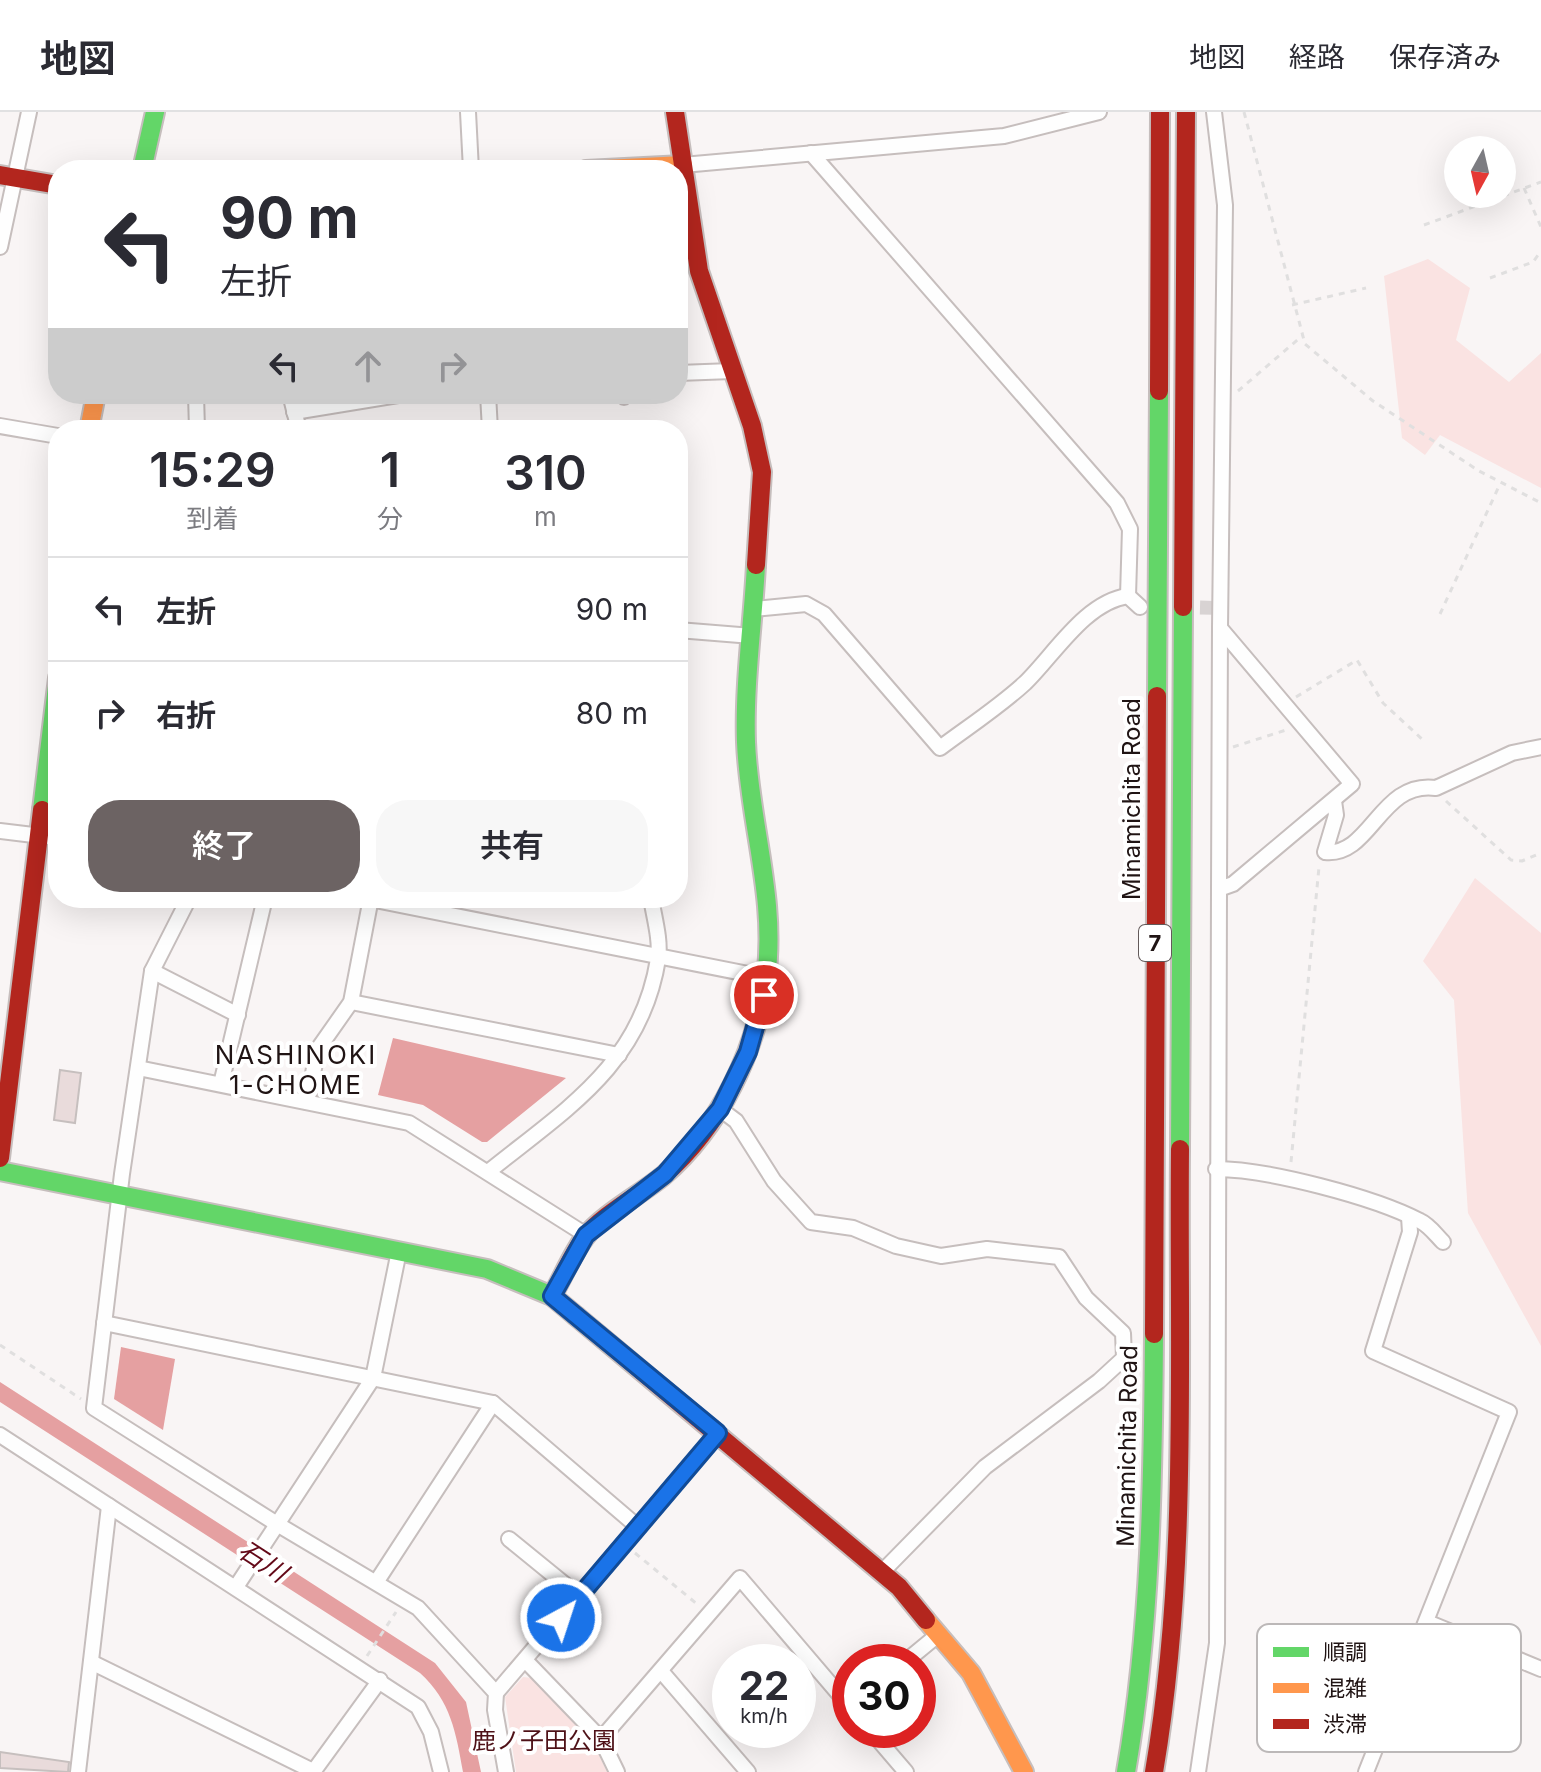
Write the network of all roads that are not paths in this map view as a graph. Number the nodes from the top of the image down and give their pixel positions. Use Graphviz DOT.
graph roads {
  1 [pos="29,112"];
  2 [pos="155,112"];
  3 [pos="468,112"];
  4 [pos="675,112"];
  5 [pos="1099,112"];
  6 [pos="1160,112"];
  7 [pos="1186,112"];
  8 [pos="1214,112"];
  9 [pos="811,153"];
  10 [pos="144,160"];
  11 [pos="470,160"];
  12 [pos="682,160"];
  13 [pos="688,165"];
  14 [pos="8,176"];
  15 [pos="48,183"];
  16 [pos="688,198"];
  17 [pos="0,247"];
  18 [pos="732,371"];
  19 [pos="688,373"];
  20 [pos="292,404"];
  21 [pos="343,404"];
  22 [pos="294,412"];
  23 [pos="296,420"];
  24 [pos="0,426"];
  25 [pos="48,434"];
  26 [pos="1128,596"];
  27 [pos="1140,607"];
  28 [pos="754,609"];
  29 [pos="1220,628"];
  30 [pos="688,631"];
  31 [pos="752,636"];
  32 [pos="1541,747"];
  33 [pos="48,761"];
  34 [pos="1334,801"];
  35 [pos="0,831"];
  36 [pos="39,836"];
  37 [pos="48,837"];
  38 [pos="1219,889"];
  39 [pos="184,908"];
  40 [pos="263,908"];
  41 [pos="367,908"];
  42 [pos="418,908"];
  43 [pos="652,908"];
  44 [pos="658,957"];
  45 [pos="152,971"];
  46 [pos="768,978"];
  47 [pos="351,1002"];
  48 [pos="238,1015"];
  49 [pos="619,1055"];
  50 [pos="138,1068"];
  51 [pos="221,1084"];
  52 [pos="307,1102"];
  53 [pos="720,1109"];
  54 [pos="0,1158"];
  55 [pos="1216,1169"];
  56 [pos="0,1171"];
  57 [pos="488,1172"];
  58 [pos="120,1195"];
  59 [pos="1409,1217"];
  60 [pos="586,1235"];
  61 [pos="1443,1242"];
  62 [pos="399,1251"];
  63 [pos="552,1296"];
  64 [pos="104,1323"];
  65 [pos="373,1378"];
  66 [pos="493,1403"];
  67 [pos="718,1433"];
  68 [pos="0,1435"];
  69 [pos="109,1506"];
  70 [pos="638,1527"];
  71 [pos="275,1528"];
  72 [pos="509,1539"];
  73 [pos="882,1572"];
  74 [pos="377,1581"];
  75 [pos="236,1587"];
  76 [pos="579,1596"];
  77 [pos="1427,1622"];
  78 [pos="1432,1624"];
  79 [pos="939,1634"];
  80 [pos="927,1644"];
  81 [pos="525,1660"];
  82 [pos="1521,1661"];
  83 [pos="91,1662"];
  84 [pos="1541,1669"];
  85 [pos="661,1671"];
  86 [pos="380,1680"];
  87 [pos="832,1686"];
  88 [pos="496,1693"];
  89 [pos="601,1739"];
  90 [pos="885,1748"];
  91 [pos="1374,1752"];
  92 [pos="313,1771"];
  93 [pos="78,1772"];
  94 [pos="441,1772"];
  95 [pos="506,1772"];
  96 [pos="617,1772"];
  97 [pos="748,1772"];
  98 [pos="906,1772"];
  99 [pos="1024,1772"];
  100 [pos="1126,1772"];
  101 [pos="1154,1772"];
  102 [pos="1198,1772"];
  103 [pos="1366,1772"];
  1 -- 14 [label="street"];
  2 -- 10 [label="main road"];
  3 -- 11 [label="street"];
  4 -- 12 [label="main road"];
  5 -- 9 [label="street"];
  6 -- 100 [label="main road, Minamichita Road / 7"];
  7 -- 101 [label="main road, 7"];
  8 -- 29 [label="street"];
  9 -- 13 [label="street"];
  9 -- 26 [label="street"];
  14 -- 15 [label="main road"];
  14 -- 17 [label="street"];
  16 -- 18 [label="main road"];
  18 -- 19 [label="street"];
  18 -- 28 [label="main road"];
  20 -- 22 [label="street"];
  21 -- 22 [label="street"];
  22 -- 23 [label="street"];
  24 -- 25 [label="street"];
  26 -- 27 [label="street"];
  26 -- 28 [label="street"];
  28 -- 31 [label="main road"];
  29 -- 34 [label="street"];
  29 -- 38 [label="street"];
  30 -- 31 [label="street"];
  31 -- 46 [label="main road"];
  32 -- 34 [label="street"];
  33 -- 36 [label="main road"];
  34 -- 38 [label="street"];
  35 -- 36 [label="street"];
  36 -- 37 [label="street"];
  36 -- 54 [label="main road"];
  38 -- 55 [label="street"];
  39 -- 45 [label="street"];
  40 -- 48 [label="street"];
  41 -- 47 [label="street"];
  42 -- 44 [label="street"];
  43 -- 44 [label="street"];
  44 -- 46 [label="street"];
  44 -- 49 [label="street"];
  45 -- 48 [label="street"];
  45 -- 50 [label="street"];
  46 -- 53 [label="main road"];
  47 -- 49 [label="street"];
  47 -- 52 [label="street"];
  48 -- 51 [label="street"];
  49 -- 57 [label="street"];
  50 -- 51 [label="street"];
  50 -- 58 [label="street"];
  51 -- 52 [label="street"];
  52 -- 57 [label="street"];
  53 -- 60 [label="main road"];
  53 -- 73 [label="street"];
  55 -- 59 [label="street"];
  55 -- 102 [label="street"];
  56 -- 58 [label="main road"];
  57 -- 60 [label="street"];
  58 -- 62 [label="main road"];
  58 -- 64 [label="street"];
  59 -- 61 [label="street"];
  59 -- 77 [label="street"];
  60 -- 63 [label="main road"];
  62 -- 63 [label="main road"];
  62 -- 65 [label="street"];
  63 -- 67 [label="main road"];
  64 -- 65 [label="street"];
  64 -- 71 [label="street"];
  65 -- 66 [label="street"];
  65 -- 71 [label="street"];
  66 -- 70 [label="street"];
  66 -- 74 [label="street"];
  67 -- 70 [label="street"];
  67 -- 73 [label="main road"];
  68 -- 69 [label="street"];
  69 -- 75 [label="street"];
  69 -- 83 [label="street"];
  70 -- 76 [label="street"];
  71 -- 74 [label="street"];
  71 -- 75 [label="street"];
  72 -- 76 [label="street"];
  73 -- 79 [label="main road"];
  74 -- 88 [label="street"];
  75 -- 86 [label="street"];
  76 -- 81 [label="street"];
  77 -- 78 [label="street"];
  79 -- 80 [label="street"];
  79 -- 99 [label="main road"];
  81 -- 88 [label="street"];
  81 -- 89 [label="street"];
  82 -- 84 [label="street"];
  83 -- 92 [label="street"];
  83 -- 93 [label="street"];
  85 -- 87 [label="street"];
  85 -- 89 [label="street"];
  85 -- 97 [label="street"];
  86 -- 92 [label="street"];
  86 -- 94 [label="street"];
  88 -- 95 [label="street"];
  89 -- 96 [label="street"];
  90 -- 98 [label="street"];
  91 -- 103 [label="street"];
}
